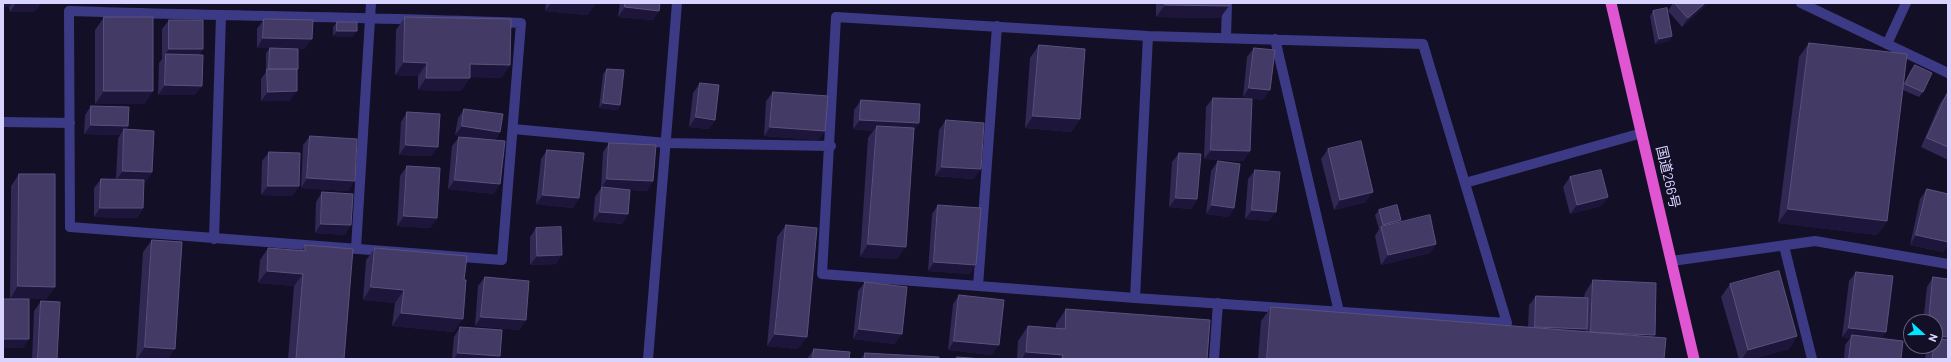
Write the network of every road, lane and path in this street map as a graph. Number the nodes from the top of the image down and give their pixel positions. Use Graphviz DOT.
graph roads {
  1 [pos="371,3"];
  2 [pos="677,3"];
  3 [pos="1227,3"];
  4 [pos="1611,3"];
  5 [pos="1801,3"];
  6 [pos="1906,3"];
  7 [pos="221,16"];
  8 [pos="370,17"];
  9 [pos="997,26"];
  10 [pos="1148,36"];
  11 [pos="1226,37"];
  12 [pos="1275,39"];
  13 [pos="1887,44"];
  14 [pos="1948,73"];
  15 [pos="3,122"];
  16 [pos="70,123"];
  17 [pos="513,129"];
  18 [pos="1642,133"];
  19 [pos="666,143"];
  20 [pos="831,146"];
  21 [pos="1465,183"];
  22 [pos="214,239"];
  23 [pos="1784,246"];
  24 [pos="356,248"];
  25 [pos="1672,261"];
  26 [pos="1948,264"];
  27 [pos="978,286"];
  28 [pos="1135,298"];
  29 [pos="1218,303"];
  30 [pos="1339,312"];
  31 [pos="648,359"];
  32 [pos="1214,359"];
  33 [pos="1694,359"];
  34 [pos="1812,359"];
  1 -- 8 [label="street"];
  2 -- 19 [label="street"];
  3 -- 11 [label="street"];
  4 -- 18 [label="highway, 国道266号"];
  5 -- 13 [label="street"];
  6 -- 13 [label="street"];
  7 -- 8 [label="street"];
  7 -- 16 [label="street"];
  7 -- 22 [label="street"];
  8 -- 17 [label="street"];
  8 -- 24 [label="street"];
  9 -- 10 [label="street"];
  9 -- 20 [label="street"];
  9 -- 27 [label="street"];
  10 -- 11 [label="street"];
  10 -- 28 [label="street"];
  11 -- 12 [label="street"];
  12 -- 21 [label="street"];
  12 -- 30 [label="street"];
  13 -- 14 [label="street"];
  15 -- 16 [label="street"];
  16 -- 22 [label="street"];
  17 -- 19 [label="street"];
  17 -- 24 [label="street"];
  18 -- 21 [label="street"];
  18 -- 25 [label="highway, 国道266号"];
  19 -- 20 [label="street"];
  19 -- 31 [label="street"];
  20 -- 27 [label="street"];
  21 -- 30 [label="street"];
  22 -- 24 [label="street"];
  23 -- 25 [label="street"];
  23 -- 26 [label="street"];
  23 -- 34 [label="street"];
  25 -- 33 [label="highway, 国道266号"];
  27 -- 28 [label="street"];
  28 -- 29 [label="street"];
  29 -- 30 [label="street"];
  29 -- 32 [label="street"];
}
